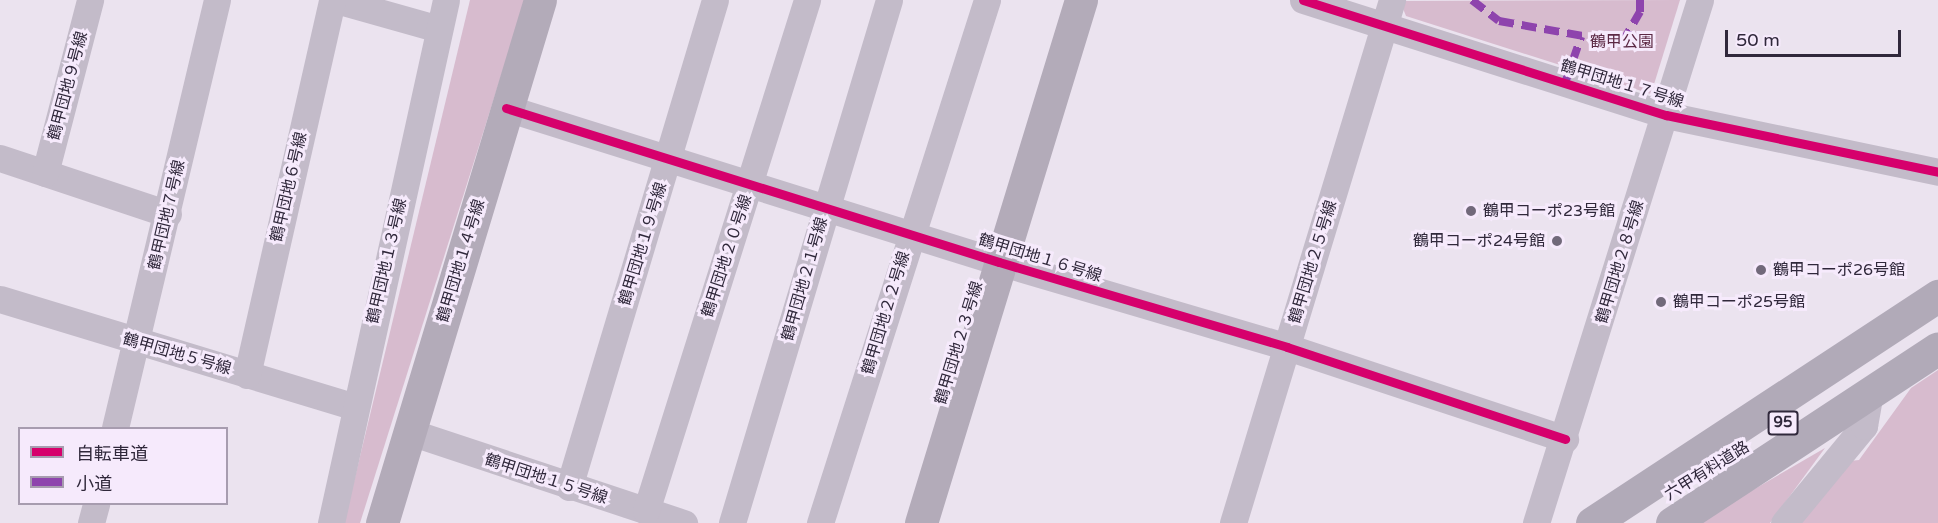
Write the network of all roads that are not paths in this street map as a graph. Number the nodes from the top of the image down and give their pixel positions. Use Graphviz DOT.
graph roads {
  1 [pos="90,0"];
  2 [pos="217,0"];
  3 [pos="334,0"];
  4 [pos="446,0"];
  5 [pos="540,0"];
  6 [pos="715,0"];
  7 [pos="807,0"];
  8 [pos="889,0"];
  9 [pos="987,0"];
  10 [pos="1081,0"];
  11 [pos="1303,0"];
  12 [pos="1392,0"];
  13 [pos="1700,0"];
  14 [pos="1384,26"];
  15 [pos="439,29"];
  16 [pos="506,108"];
  17 [pos="1666,115"];
  18 [pos="0,158"];
  19 [pos="668,160"];
  20 [pos="1938,172"];
  21 [pos="45,173"];
  22 [pos="750,185"];
  23 [pos="825,209"];
  24 [pos="168,214"];
  25 [pos="911,235"];
  26 [pos="999,262"];
  27 [pos="1938,296"];
  28 [pos="0,299"];
  29 [pos="1938,320"];
  30 [pos="136,343"];
  31 [pos="1287,347"];
  32 [pos="1938,348"];
  33 [pos="247,375"];
  34 [pos="1870,393"];
  35 [pos="355,407"];
  36 [pos="115,427"];
  37 [pos="410,432"];
  38 [pos="1565,439"];
  39 [pos="569,487"];
  40 [pos="96,505"];
  41 [pos="646,511"];
  42 [pos="91,523"];
  43 [pos="331,523"];
  44 [pos="382,523"];
  45 [pos="684,523"];
  46 [pos="732,523"];
  47 [pos="820,523"];
  48 [pos="921,523"];
  49 [pos="1233,523"];
  50 [pos="1536,523"];
  51 [pos="1592,523"];
  52 [pos="1626,523"];
  53 [pos="1672,523"];
  54 [pos="1784,523"];
  1 -- 21 [label="street, 鶴甲団地９号線"];
  2 -- 24 [label="street, 鶴甲団地７号線"];
  3 -- 15 [label="street"];
  3 -- 33 [label="street, 鶴甲団地６号線"];
  4 -- 15 [label="street, 鶴甲団地１３号線"];
  5 -- 16 [label="street, 鶴甲団地１４号線"];
  6 -- 19 [label="street, 鶴甲団地１９号線"];
  7 -- 22 [label="street, 鶴甲団地２０号線"];
  8 -- 23 [label="street, 鶴甲団地２１号線"];
  9 -- 25 [label="street, 鶴甲団地２２号線"];
  10 -- 26 [label="street, 鶴甲団地２３号線"];
  11 -- 14 [label="street, 鶴甲団地１７号線"];
  12 -- 14 [label="street, 鶴甲団地２５号線"];
  13 -- 17 [label="street, 鶴甲団地２８号線"];
  14 -- 17 [label="street, 鶴甲団地１７号線"];
  14 -- 31 [label="street, 鶴甲団地２５号線"];
  15 -- 35 [label="street, 鶴甲団地１３号線"];
  16 -- 19 [label="street, 鶴甲団地１６号線"];
  16 -- 37 [label="street, 鶴甲団地１４号線"];
  17 -- 20 [label="street, 鶴甲団地１７号線"];
  17 -- 38 [label="street, 鶴甲団地２８号線"];
  18 -- 21 [label="street"];
  19 -- 22 [label="street, 鶴甲団地１６号線"];
  19 -- 39 [label="street, 鶴甲団地１９号線"];
  21 -- 24 [label="street"];
  22 -- 23 [label="street, 鶴甲団地１６号線"];
  22 -- 41 [label="street, 鶴甲団地２０号線"];
  23 -- 25 [label="street, 鶴甲団地１６号線"];
  23 -- 46 [label="street, 鶴甲団地２１号線"];
  24 -- 30 [label="street, 鶴甲団地７号線"];
  25 -- 26 [label="street, 鶴甲団地１６号線"];
  25 -- 47 [label="street, 鶴甲団地２２号線"];
  26 -- 31 [label="street, 鶴甲団地１６号線"];
  26 -- 48 [label="street, 鶴甲団地２３号線"];
  27 -- 51 [label="main road"];
  28 -- 30 [label="street, 鶴甲団地５号線"];
  29 -- 52 [label="main road, 六甲有料道路 / 95"];
  30 -- 33 [label="street, 鶴甲団地５号線"];
  30 -- 36 [label="street, 鶴甲団地７号線"];
  31 -- 38 [label="street, 鶴甲団地１６号線"];
  31 -- 49 [label="street, 鶴甲団地２５号線"];
  32 -- 34 [label="main road"];
  33 -- 35 [label="street, 鶴甲団地５号線"];
  34 -- 53 [label="main road"];
  34 -- 54 [label="street"];
  35 -- 43 [label="street, 鶴甲団地１３号線"];
  37 -- 39 [label="street, 鶴甲団地１５号線"];
  37 -- 44 [label="street, 鶴甲団地１４号線"];
  38 -- 50 [label="street, 鶴甲団地２８号線"];
  39 -- 41 [label="street, 鶴甲団地１５号線"];
  40 -- 42 [label="street"];
  41 -- 45 [label="street, 鶴甲団地１５号線"];
}
